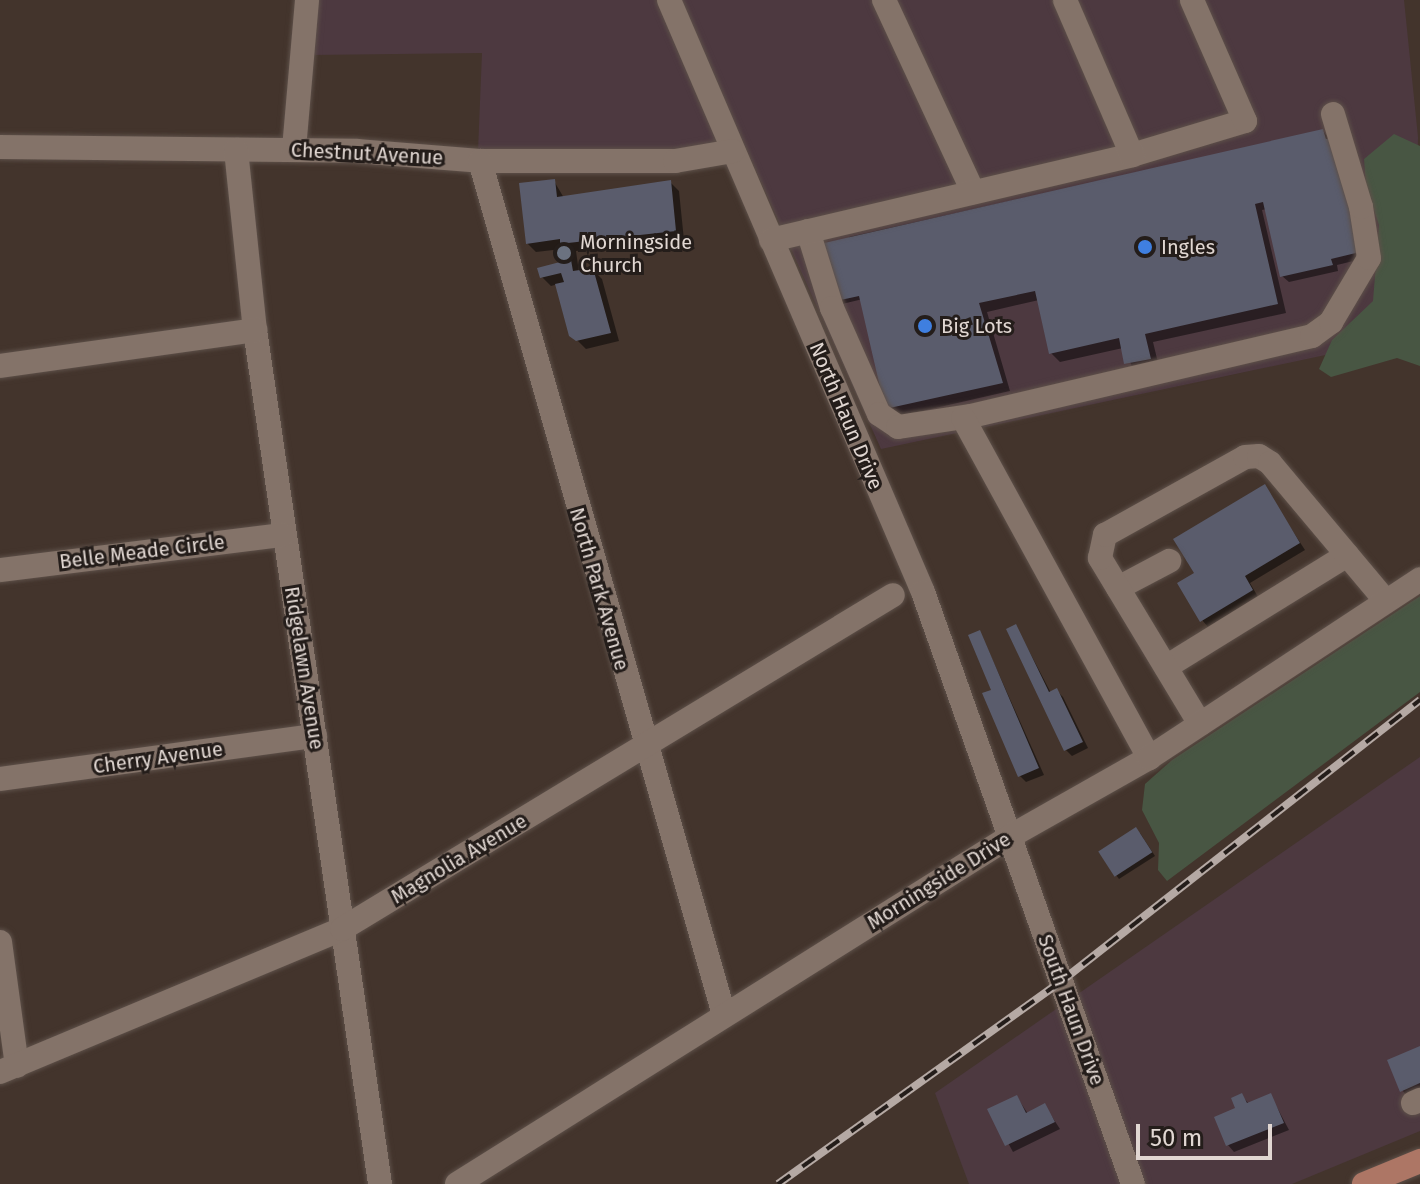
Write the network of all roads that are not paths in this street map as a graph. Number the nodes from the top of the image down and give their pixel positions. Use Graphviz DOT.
graph roads {
  1 [pos="307,0"];
  2 [pos="669,0"];
  3 [pos="884,0"];
  4 [pos="1065,0"];
  5 [pos="1192,0"];
  6 [pos="1333,114"];
  7 [pos="0,147"];
  8 [pos="294,149"];
  9 [pos="236,150"];
  10 [pos="733,151"];
  11 [pos="1132,155"];
  12 [pos="480,161"];
  13 [pos="973,192"];
  14 [pos="808,231"];
  15 [pos="771,240"];
  16 [pos="255,330"];
  17 [pos="0,366"];
  18 [pos="963,418"];
  19 [pos="283,535"];
  20 [pos="1347,555"];
  21 [pos="1169,561"];
  22 [pos="0,570"];
  23 [pos="1420,579"];
  24 [pos="1118,588"];
  25 [pos="893,595"];
  26 [pos="1386,601"];
  27 [pos="1166,667"];
  28 [pos="1200,724"];
  29 [pos="315,736"];
  30 [pos="645,748"];
  31 [pos="1149,758"];
  32 [pos="0,779"];
  33 [pos="1011,836"];
  34 [pos="342,929"];
  35 [pos="0,942"];
  36 [pos="724,1015"];
  37 [pos="8,1069"];
  38 [pos="1420,1161"];
  39 [pos="380,1184"];
  40 [pos="457,1184"];
  41 [pos="1133,1184"];
  42 [pos="1364,1184"];
  1 -- 8 [label="street"];
  2 -- 10 [label="street, North Haun Drive"];
  3 -- 13 [label="street"];
  4 -- 11 [label="street"];
  5 -- 11 [label="street"];
  6 -- 18 [label="street"];
  7 -- 9 [label="street, Chestnut Avenue"];
  8 -- 9 [label="street, Chestnut Avenue"];
  8 -- 12 [label="street, Chestnut Avenue"];
  9 -- 16 [label="street, Ridgelawn Avenue"];
  10 -- 12 [label="street, Chestnut Avenue"];
  10 -- 15 [label="street, North Haun Drive"];
  11 -- 13 [label="street"];
  12 -- 30 [label="street, North Park Avenue"];
  13 -- 14 [label="street"];
  14 -- 15 [label="street"];
  14 -- 18 [label="street"];
  15 -- 33 [label="street, North Haun Drive"];
  16 -- 17 [label="street"];
  16 -- 19 [label="street, Ridgelawn Avenue"];
  18 -- 31 [label="street"];
  19 -- 22 [label="street, Belle Meade Circle"];
  19 -- 29 [label="street, Ridgelawn Avenue"];
  20 -- 24 [label="street"];
  20 -- 26 [label="street"];
  20 -- 27 [label="street"];
  21 -- 24 [label="street"];
  23 -- 26 [label="street, Morningside Drive"];
  24 -- 27 [label="street"];
  25 -- 30 [label="street, Magnolia Avenue"];
  26 -- 28 [label="street, Morningside Drive"];
  27 -- 28 [label="street"];
  28 -- 31 [label="street, Morningside Drive"];
  29 -- 32 [label="street, Cherry Avenue"];
  29 -- 34 [label="street, Ridgelawn Avenue"];
  30 -- 34 [label="street, Magnolia Avenue"];
  30 -- 36 [label="street, North Park Avenue"];
  31 -- 33 [label="street, Morningside Drive"];
  33 -- 36 [label="street, Morningside Drive"];
  33 -- 41 [label="street, South Haun Drive"];
  34 -- 37 [label="street, Magnolia Avenue"];
  34 -- 39 [label="street, Ridgelawn Avenue"];
  35 -- 37 [label="street"];
  36 -- 40 [label="street, Morningside Drive"];
  38 -- 42 [label="main road"];
}
